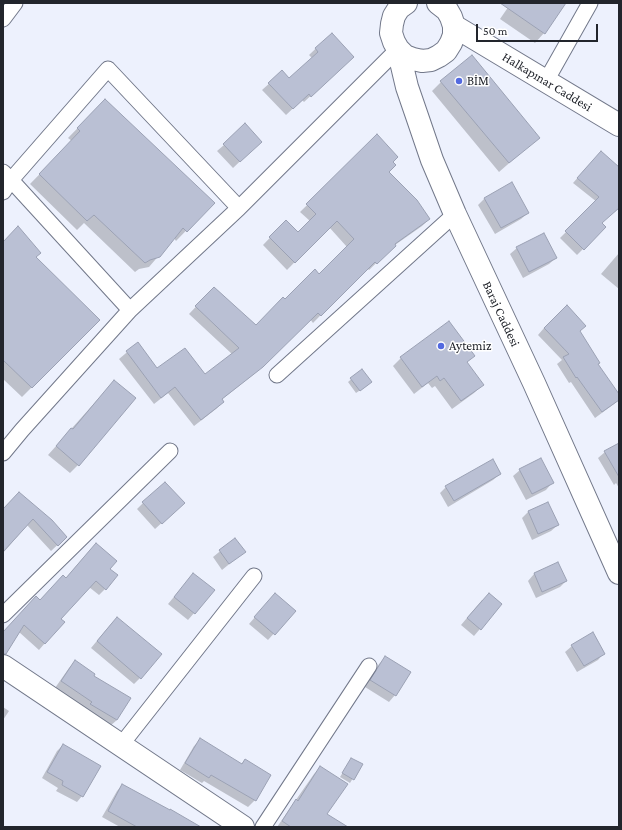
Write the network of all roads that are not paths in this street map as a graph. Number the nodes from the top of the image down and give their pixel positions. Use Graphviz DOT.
graph roads {
  1 [pos="15,3"];
  2 [pos="383,3"];
  3 [pos="406,3"];
  4 [pos="590,3"];
  5 [pos="447,10"];
  6 [pos="3,19"];
  7 [pos="395,41"];
  8 [pos="546,81"];
  9 [pos="619,125"];
  10 [pos="6,181"];
  11 [pos="239,208"];
  12 [pos="455,214"];
  13 [pos="130,310"];
  14 [pos="277,374"];
  15 [pos="170,451"];
  16 [pos="3,453"];
  17 [pos="619,573"];
  18 [pos="254,576"];
  19 [pos="3,615"];
  20 [pos="3,666"];
  21 [pos="370,666"];
  22 [pos="121,745"];
  23 [pos="243,827"];
  24 [pos="263,827"];
  1 -- 6 [label="street"];
  2 -- 7 [label="main road, Baraj Caddesi"];
  3 -- 7 [label="main road"];
  4 -- 8 [label="street"];
  5 -- 7 [label="main road"];
  5 -- 8 [label="main road, Halkapınar Caddesi"];
  7 -- 11 [label="street"];
  7 -- 12 [label="main road, Baraj Caddesi"];
  8 -- 9 [label="main road, Halkapınar Caddesi"];
  10 -- 11 [label="street"];
  10 -- 13 [label="street"];
  11 -- 13 [label="street"];
  12 -- 14 [label="street"];
  12 -- 17 [label="main road, Baraj Caddesi"];
  13 -- 16 [label="street"];
  15 -- 19 [label="street"];
  18 -- 22 [label="street"];
  20 -- 22 [label="main road"];
  21 -- 24 [label="street"];
  22 -- 23 [label="main road"];
}
